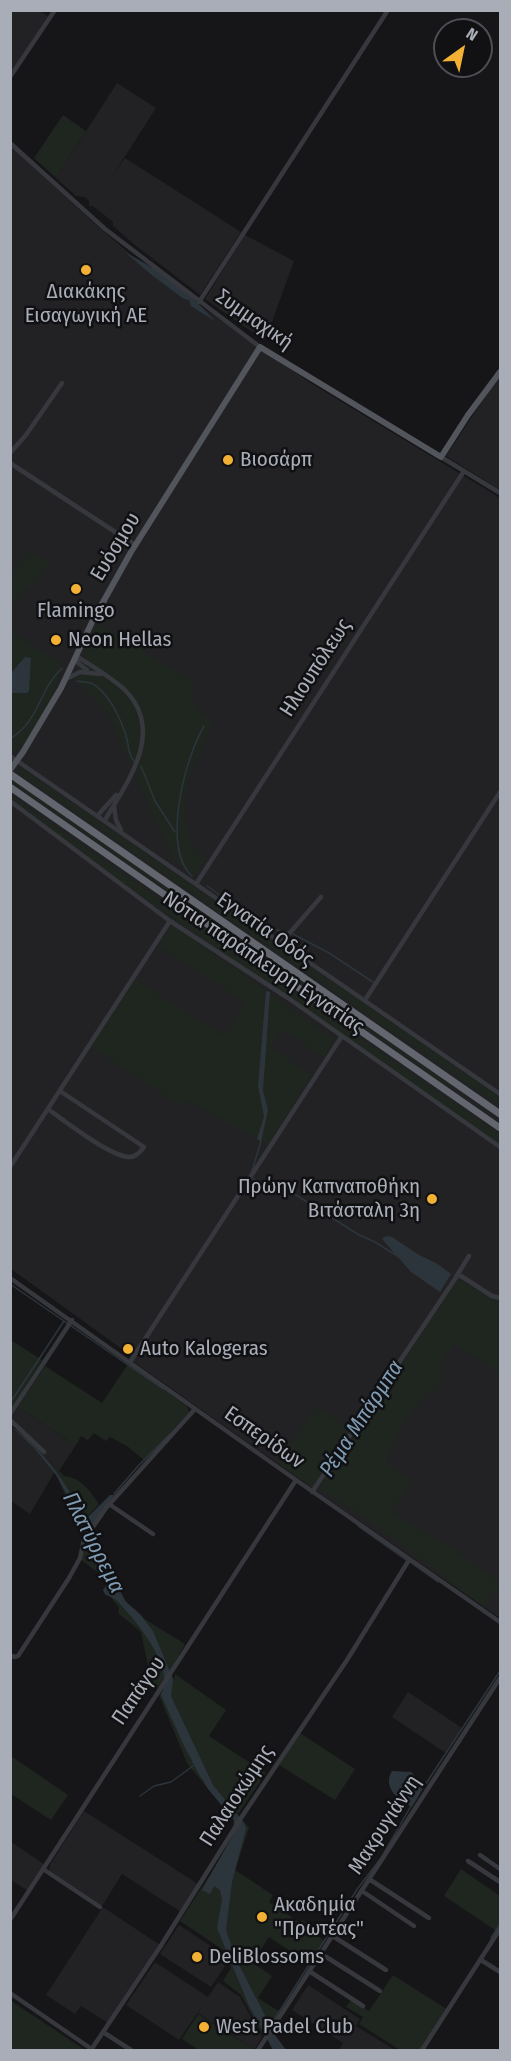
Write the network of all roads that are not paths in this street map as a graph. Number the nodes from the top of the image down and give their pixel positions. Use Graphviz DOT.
graph roads {
  1 [pos="55,10"];
  2 [pos="388,10"];
  3 [pos="10,77"];
  4 [pos="10,143"];
  5 [pos="199,302"];
  6 [pos="260,347"];
  7 [pos="501,372"];
  8 [pos="62,383"];
  9 [pos="10,453"];
  10 [pos="441,457"];
  11 [pos="10,463"];
  12 [pos="464,471"];
  13 [pos="501,493"];
  14 [pos="135,544"];
  15 [pos="76,656"];
  16 [pos="89,671"];
  17 [pos="103,674"];
  18 [pos="64,681"];
  19 [pos="10,756"];
  20 [pos="10,772"];
  21 [pos="10,788"];
  22 [pos="122,788"];
  23 [pos="501,792"];
  24 [pos="10,801"];
  25 [pos="114,805"];
  26 [pos="98,815"];
  27 [pos="105,820"];
  28 [pos="122,832"];
  29 [pos="196,884"];
  30 [pos="321,897"];
  31 [pos="170,921"];
  32 [pos="281,943"];
  33 [pos="365,1000"];
  34 [pos="342,1036"];
  35 [pos="60,1091"];
  36 [pos="501,1094"];
  37 [pos="48,1109"];
  38 [pos="501,1114"];
  39 [pos="501,1128"];
  40 [pos="501,1147"];
  41 [pos="10,1167"];
  42 [pos="469,1256"];
  43 [pos="456,1277"];
  44 [pos="10,1278"];
  45 [pos="501,1298"];
  46 [pos="72,1320"];
  47 [pos="130,1362"];
  48 [pos="195,1409"];
  49 [pos="10,1414"];
  50 [pos="10,1420"];
  51 [pos="44,1452"];
  52 [pos="296,1480"];
  53 [pos="312,1492"];
  54 [pos="109,1504"];
  55 [pos="153,1534"];
  56 [pos="409,1560"];
  57 [pos="501,1622"];
  58 [pos="10,1655"];
  59 [pos="501,1678"];
  60 [pos="480,1855"];
  61 [pos="468,1861"];
  62 [pos="43,1869"];
  63 [pos="501,1869"];
  64 [pos="369,1879"];
  65 [pos="501,1882"];
  66 [pos="362,1891"];
  67 [pos="100,1907"];
  68 [pos="429,1918"];
  69 [pos="10,1920"];
  70 [pos="414,1926"];
  71 [pos="501,1929"];
  72 [pos="332,1935"];
  73 [pos="321,1953"];
  74 [pos="481,1960"];
  75 [pos="386,1970"];
  76 [pos="309,1971"];
  77 [pos="501,1972"];
  78 [pos="380,1991"];
  79 [pos="10,1993"];
  80 [pos="363,2006"];
  81 [pos="104,2032"];
  82 [pos="92,2050"];
  83 [pos="131,2050"];
  84 [pos="258,2050"];
  85 [pos="422,2050"];
  1 -- 3 [label="street"];
  2 -- 5 [label="street"];
  4 -- 5 [label="street, Συμμαχική"];
  5 -- 6 [label="street, Συμμαχική"];
  6 -- 10 [label="main road, Συμμαχική"];
  6 -- 14 [label="main road, Ευόσμου"];
  7 -- 10 [label="main road"];
  8 -- 9 [label="street"];
  10 -- 12 [label="street, Συμμαχική"];
  11 -- 14 [label="street"];
  12 -- 13 [label="street, Συμμαχική"];
  12 -- 29 [label="street, Ηλιουπόλεως"];
  14 -- 15 [label="main road, Ευόσμου"];
  15 -- 16 [label="street"];
  15 -- 17 [label="street"];
  15 -- 18 [label="main road, Ευόσμου"];
  16 -- 17 [label="street"];
  16 -- 18 [label="street"];
  17 -- 22 [label="street"];
  18 -- 20 [label="main road, Ευόσμου, bridge"];
  19 -- 26 [label="street"];
  20 -- 38 [label="highway, Εγνατία Οδός"];
  21 -- 39 [label="highway, Εγνατία Οδός"];
  22 -- 25 [label="street"];
  22 -- 26 [label="street"];
  23 -- 33 [label="street"];
  24 -- 31 [label="street, Νότια παράπλευρη Εγνατίας"];
  25 -- 27 [label="street"];
  25 -- 28 [label="street"];
  26 -- 27 [label="street"];
  27 -- 28 [label="street"];
  28 -- 29 [label="street"];
  29 -- 32 [label="street"];
  30 -- 32 [label="street"];
  31 -- 34 [label="street, Νότια παράπλευρη Εγνατίας"];
  31 -- 35 [label="street"];
  32 -- 33 [label="street"];
  33 -- 36 [label="street"];
  34 -- 40 [label="street, Νότια παράπλευρη Εγνατίας"];
  34 -- 47 [label="street"];
  35 -- 37 [label="street"];
  35 -- 37 [label="street"];
  37 -- 41 [label="street"];
  42 -- 43 [label="street"];
  43 -- 45 [label="street"];
  43 -- 53 [label="street"];
  44 -- 46 [label="street, Εσπερίδων"];
  46 -- 47 [label="street, Εσπερίδων"];
  46 -- 49 [label="street"];
  47 -- 48 [label="street, Εσπερίδων"];
  48 -- 52 [label="street, Εσπερίδων"];
  48 -- 54 [label="street"];
  50 -- 51 [label="street"];
  52 -- 53 [label="street, Εσπερίδων"];
  52 -- 62 [label="street, Παπάγου"];
  53 -- 56 [label="street, Εσπερίδων"];
  54 -- 55 [label="street"];
  54 -- 58 [label="street"];
  56 -- 57 [label="street, Εσπερίδων"];
  56 -- 81 [label="street, Παλαιοκώμης"];
  59 -- 64 [label="street, Μακρυγιάννη"];
  60 -- 63 [label="street"];
  61 -- 65 [label="street"];
  62 -- 67 [label="street"];
  62 -- 69 [label="street, Παπάγου"];
  64 -- 66 [label="street, Μακρυγιάννη"];
  64 -- 68 [label="street"];
  66 -- 70 [label="street"];
  66 -- 72 [label="street, Μακρυγιάννη"];
  71 -- 74 [label="street"];
  72 -- 73 [label="street, Μακρυγιάννη"];
  72 -- 75 [label="street"];
  73 -- 76 [label="street, Μακρυγιάννη"];
  73 -- 78 [label="street"];
  74 -- 77 [label="street"];
  74 -- 85 [label="street"];
  76 -- 80 [label="street"];
  76 -- 84 [label="street, Μακρυγιάννη"];
  79 -- 82 [label="street"];
  81 -- 82 [label="street, Παλαιοκώμης"];
  81 -- 83 [label="street"];
}
